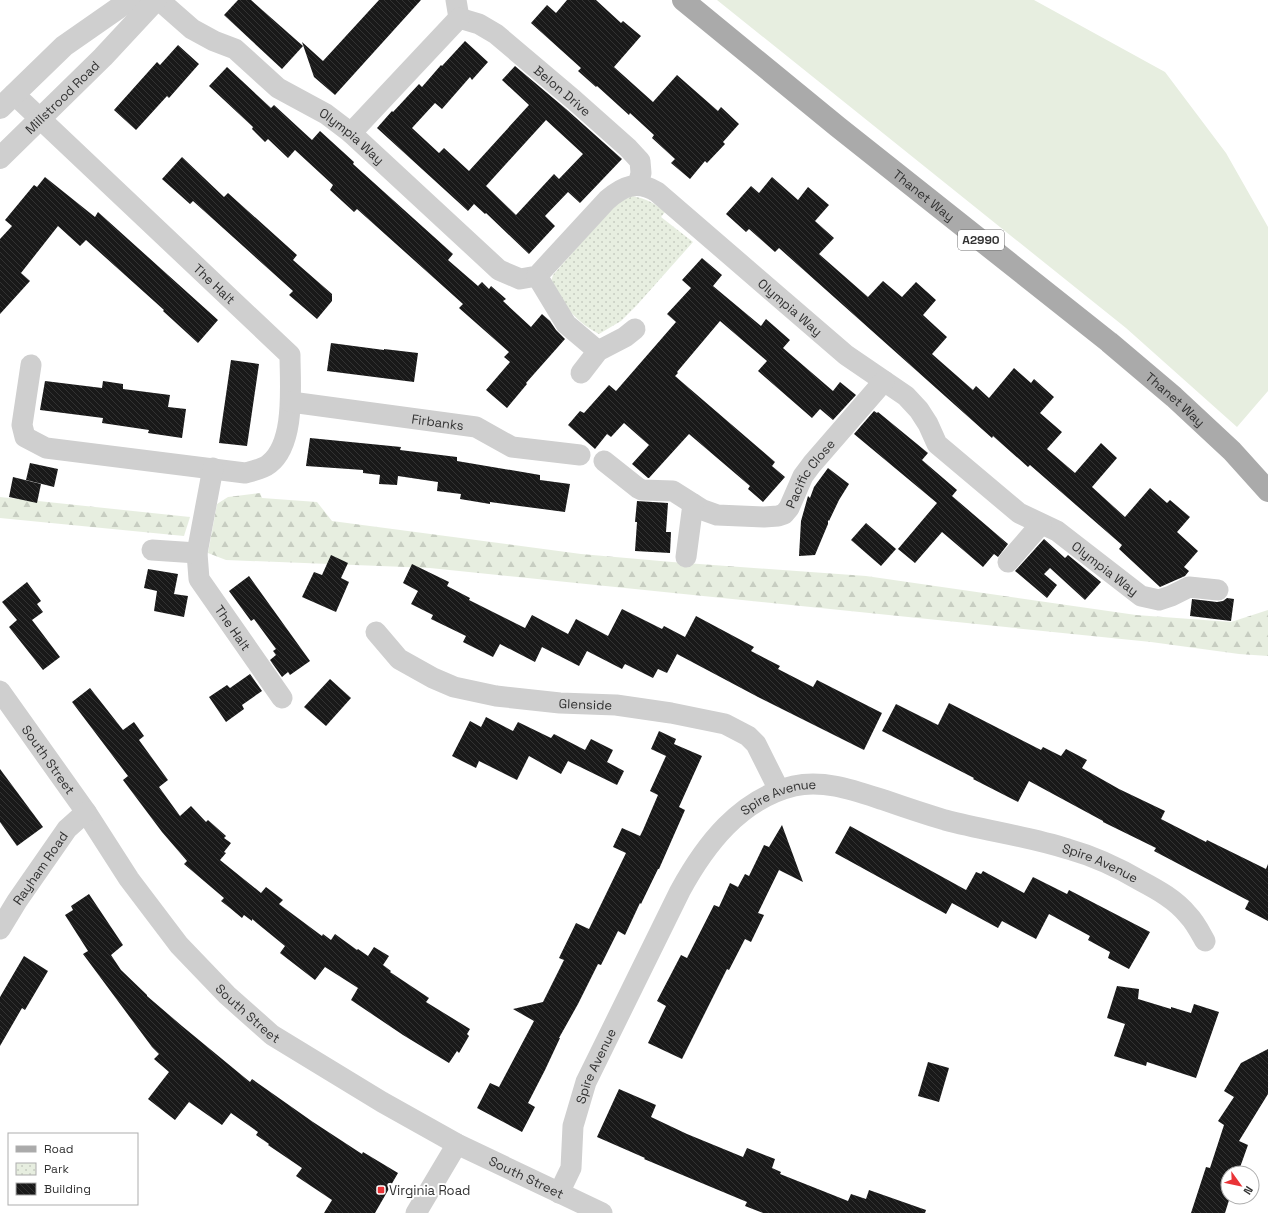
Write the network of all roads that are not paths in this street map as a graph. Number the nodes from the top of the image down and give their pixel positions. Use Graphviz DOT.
graph roads {
  1 [pos="130,0"];
  2 [pos="157,0"];
  3 [pos="683,0"];
  4 [pos="457,9"];
  5 [pos="7,101"];
  6 [pos="36,115"];
  7 [pos="351,133"];
  8 [pos="0,142"];
  9 [pos="0,158"];
  10 [pos="638,185"];
  11 [pos="537,276"];
  12 [pos="635,329"];
  13 [pos="598,351"];
  14 [pos="31,365"];
  15 [pos="581,373"];
  16 [pos="884,381"];
  17 [pos="291,402"];
  18 [pos="580,455"];
  19 [pos="604,461"];
  20 [pos="213,468"];
  21 [pos="1268,491"];
  22 [pos="693,504"];
  23 [pos="1041,524"];
  24 [pos="152,550"];
  25 [pos="197,553"];
  26 [pos="686,557"];
  27 [pos="1008,562"];
  28 [pos="1218,590"];
  29 [pos="376,632"];
  30 [pos="0,691"];
  31 [pos="282,698"];
  32 [pos="779,790"];
  33 [pos="86,812"];
  34 [pos="0,928"];
  35 [pos="1205,941"];
  36 [pos="457,1144"];
  37 [pos="559,1193"];
  38 [pos="416,1213"];
  39 [pos="602,1213"];
  1 -- 5 [label="street"];
  2 -- 6 [label="street, Millstrood Road"];
  2 -- 7 [label="street, Olympia Way"];
  3 -- 21 [label="main road, Thanet Way / A2990"];
  4 -- 7 [label="street, Belon Drive"];
  4 -- 10 [label="street, Belon Drive"];
  5 -- 6 [label="street, The Halt"];
  6 -- 8 [label="street, Millstrood Road"];
  6 -- 9 [label="street, Millstrood Road"];
  6 -- 17 [label="street, The Halt"];
  7 -- 11 [label="street, Olympia Way"];
  10 -- 11 [label="street"];
  10 -- 16 [label="street, Olympia Way"];
  11 -- 13 [label="street"];
  12 -- 13 [label="street"];
  13 -- 15 [label="street"];
  14 -- 20 [label="street, The Halt"];
  16 -- 22 [label="street, Pacific Close"];
  16 -- 23 [label="street, Olympia Way"];
  17 -- 18 [label="street, Firbanks"];
  17 -- 20 [label="street, The Halt"];
  19 -- 22 [label="street, Pacific Close"];
  20 -- 25 [label="street, The Halt"];
  22 -- 26 [label="street"];
  23 -- 27 [label="street"];
  23 -- 28 [label="street, Olympia Way"];
  24 -- 25 [label="street"];
  25 -- 31 [label="street, The Halt"];
  29 -- 32 [label="street, Glenside"];
  30 -- 33 [label="street, South Street"];
  32 -- 35 [label="street, Spire Avenue"];
  32 -- 37 [label="street, Spire Avenue"];
  33 -- 34 [label="street, Rayham Road"];
  33 -- 36 [label="street, South Street"];
  36 -- 37 [label="street, South Street"];
  36 -- 38 [label="street"];
  37 -- 39 [label="street, South Street"];
}
